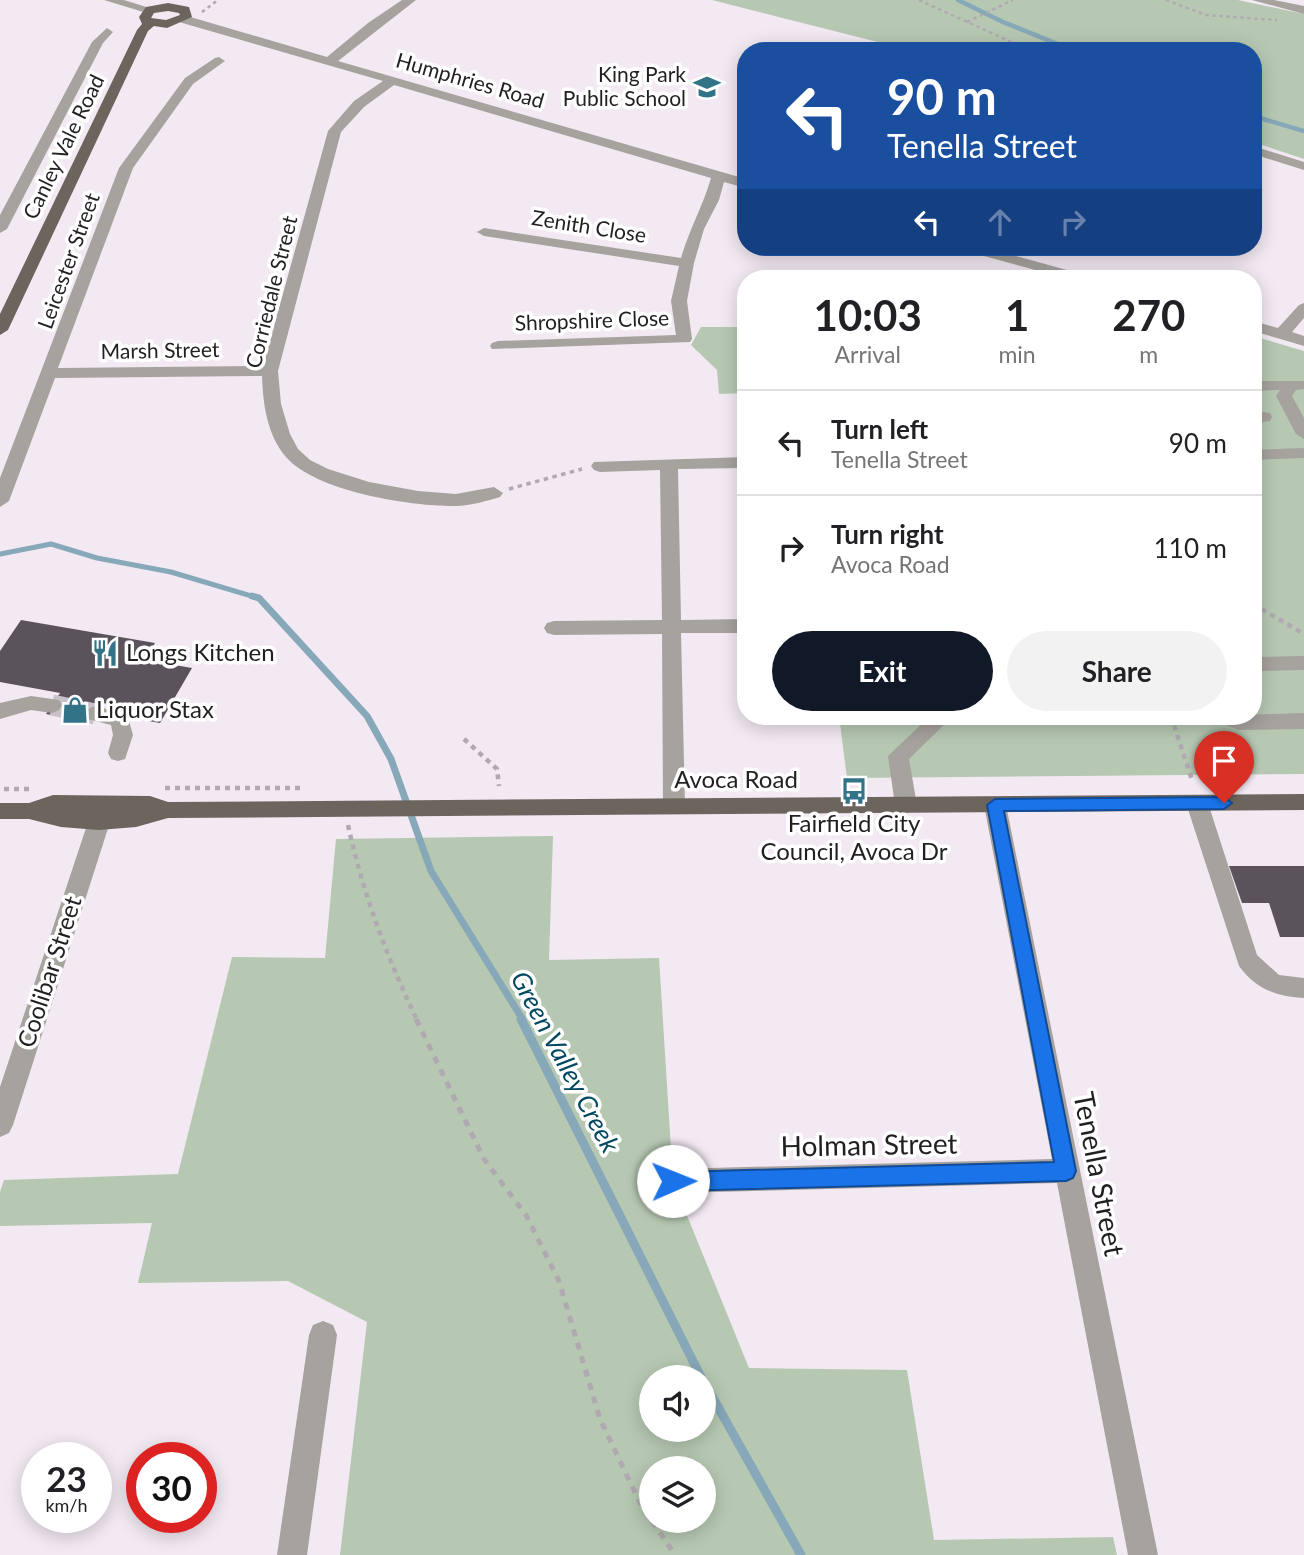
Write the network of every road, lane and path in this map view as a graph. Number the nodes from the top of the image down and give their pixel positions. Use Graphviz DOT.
graph roads {
  1 [pos="110,0"];
  2 [pos="197,0"];
  3 [pos="410,0"];
  4 [pos="919,0"];
  5 [pos="1013,0"];
  6 [pos="1167,0"];
  7 [pos="1258,0"];
  8 [pos="1304,10"];
  9 [pos="181,13"];
  10 [pos="150,17"];
  11 [pos="1277,20"];
  12 [pos="969,21"];
  13 [pos="107,32"];
  14 [pos="1012,42"];
  15 [pos="219,61"];
  16 [pos="329,62"];
  17 [pos="393,80"];
  18 [pos="1262,153"];
  19 [pos="1304,166"];
  20 [pos="719,176"];
  21 [pos="737,181"];
  22 [pos="0,229"];
  23 [pos="484,232"];
  24 [pos="1000,256"];
  25 [pos="687,263"];
  26 [pos="1051,270"];
  27 [pos="1304,308"];
  28 [pos="5,309"];
  29 [pos="1262,328"];
  30 [pos="0,330"];
  31 [pos="1282,334"];
  32 [pos="1304,341"];
  33 [pos="498,346"];
  34 [pos="270,371"];
  35 [pos="50,373"];
  36 [pos="1262,386"];
  37 [pos="1297,386"];
  38 [pos="1304,434"];
  39 [pos="1304,453"];
  40 [pos="1262,454"];
  41 [pos="737,463"];
  42 [pos="669,465"];
  43 [pos="600,466"];
  44 [pos="494,494"];
  45 [pos="0,501"];
  46 [pos="1262,609"];
  47 [pos="737,626"];
  48 [pos="673,627"];
  49 [pos="554,628"];
  50 [pos="1304,634"];
  51 [pos="1304,663"];
  52 [pos="1262,664"];
  53 [pos="52,705"];
  54 [pos="0,711"];
  55 [pos="95,714"];
  56 [pos="1262,722"];
  57 [pos="1304,722"];
  58 [pos="933,725"];
  59 [pos="1174,725"];
  60 [pos="464,738"];
  61 [pos="118,753"];
  62 [pos="1192,780"];
  63 [pos="499,786"];
  64 [pos="1304,802"];
  65 [pos="1197,803"];
  66 [pos="906,805"];
  67 [pos="995,805"];
  68 [pos="674,806"];
  69 [pos="168,810"];
  70 [pos="0,811"];
  71 [pos="29,811"];
  72 [pos="348,818"];
  73 [pos="100,819"];
  74 [pos="1304,988"];
  75 [pos="0,1125"];
  76 [pos="1066,1171"];
  77 [pos="673,1181"];
  78 [pos="323,1335"];
  79 [pos="639,1501"];
  80 [pos="661,1533"];
  81 [pos="292,1555"];
  82 [pos="675,1555"];
  83 [pos="1143,1555"];
  1 -- 10 [label="street"];
  2 -- 9 [label="main road"];
  3 -- 16 [label="street"];
  4 -- 12 [label="path"];
  5 -- 12 [label="path"];
  6 -- 11 [label="path"];
  7 -- 8 [label="street"];
  9 -- 10 [label="main road"];
  9 -- 16 [label="street, Humphries Road"];
  10 -- 28 [label="main road, Canley Vale Road"];
  12 -- 14 [label="path"];
  13 -- 22 [label="street"];
  15 -- 35 [label="street, Leicester Street"];
  16 -- 17 [label="street, Humphries Road"];
  17 -- 20 [label="street, Humphries Road"];
  17 -- 34 [label="street, Corriedale Street"];
  18 -- 19 [label="street"];
  20 -- 21 [label="street, Humphries Road"];
  20 -- 25 [label="street, Shropshire Close"];
  23 -- 25 [label="street, Zenith Close"];
  24 -- 26 [label="street"];
  25 -- 33 [label="street, Shropshire Close"];
  27 -- 31 [label="street"];
  28 -- 30 [label="main road, Canley Vale Road"];
  29 -- 31 [label="street"];
  31 -- 32 [label="street"];
  34 -- 35 [label="street, Marsh Street"];
  34 -- 44 [label="street, Corriedale Street"];
  35 -- 45 [label="street, Leicester Street"];
  36 -- 37 [label="street"];
  37 -- 38 [label="street"];
  39 -- 40 [label="street"];
  41 -- 42 [label="street"];
  42 -- 43 [label="street"];
  42 -- 48 [label="street"];
  43 -- 44 [label="path"];
  46 -- 50 [label="path"];
  47 -- 48 [label="street"];
  48 -- 49 [label="street"];
  48 -- 68 [label="street"];
  51 -- 52 [label="street"];
  53 -- 54 [label="street"];
  55 -- 61 [label="street"];
  56 -- 57 [label="street"];
  58 -- 66 [label="street"];
  59 -- 62 [label="path"];
  60 -- 63 [label="path"];
  64 -- 65 [label="main road, Avoca Road"];
  65 -- 67 [label="main road, Avoca Road"];
  65 -- 74 [label="street"];
  66 -- 67 [label="main road, Avoca Road"];
  66 -- 68 [label="main road, Avoca Road"];
  67 -- 76 [label="street, Tenella Street"];
  68 -- 72 [label="main road, Avoca Road"];
  69 -- 71 [label="main road, Avoca Road"];
  69 -- 72 [label="main road, Avoca Road"];
  69 -- 73 [label="main road, Avoca Road"];
  70 -- 71 [label="main road, Avoca Road"];
  71 -- 73 [label="main road, Avoca Road"];
  72 -- 79 [label="path"];
  73 -- 75 [label="street, Coolibar Street"];
  76 -- 77 [label="street, Holman Street"];
  76 -- 83 [label="street, Tenella Street"];
  78 -- 81 [label="street"];
  80 -- 82 [label="path"];
}
